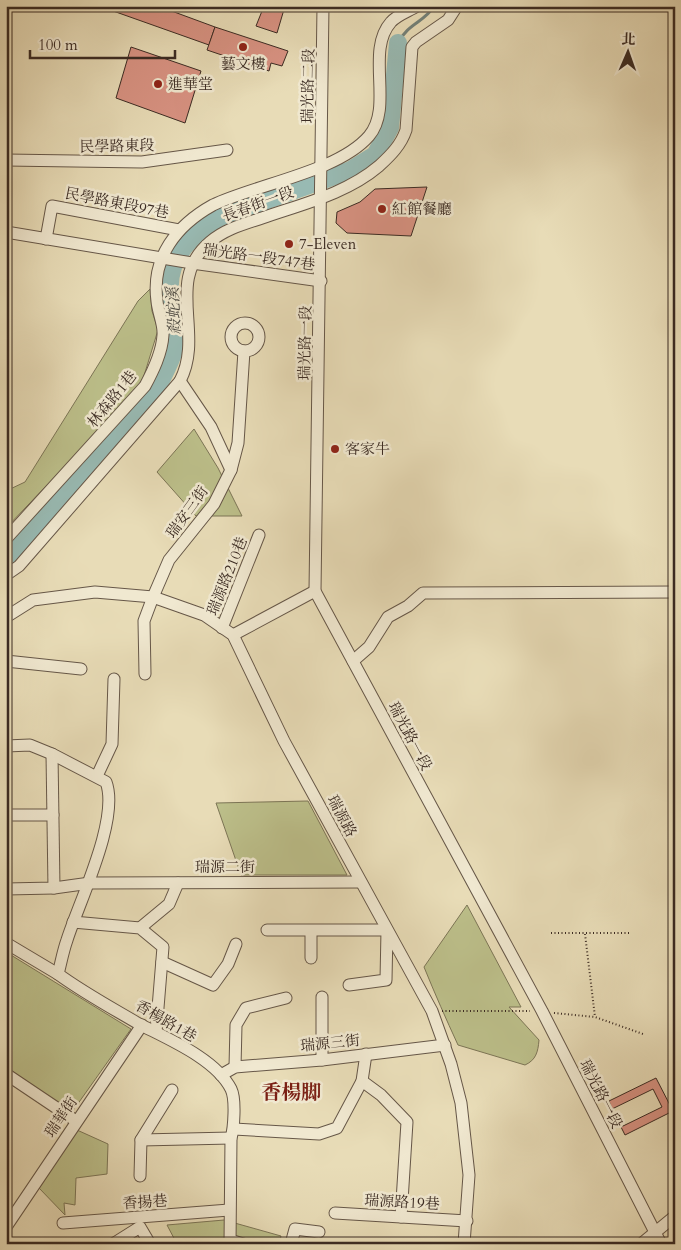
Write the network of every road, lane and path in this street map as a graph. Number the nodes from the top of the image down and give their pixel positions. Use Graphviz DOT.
graph roads {
  1 [pos="323,6"];
  2 [pos="417,6"];
  3 [pos="457,6"];
  4 [pos="227,150"];
  5 [pos="6,160"];
  6 [pos="322,165"];
  7 [pos="321,198"];
  8 [pos="179,230"];
  9 [pos="6,232"];
  10 [pos="46,239"];
  11 [pos="161,258"];
  12 [pos="192,263"];
  13 [pos="321,281"];
  14 [pos="244,351"];
  15 [pos="180,380"];
  16 [pos="231,470"];
  17 [pos="259,535"];
  18 [pos="6,538"];
  19 [pos="6,575"];
  20 [pos="316,591"];
  21 [pos="675,592"];
  22 [pos="153,597"];
  23 [pos="6,617"];
  24 [pos="222,628"];
  25 [pos="233,635"];
  26 [pos="6,661"];
  27 [pos="353,661"];
  28 [pos="81,669"];
  29 [pos="145,674"];
  30 [pos="114,679"];
  31 [pos="6,746"];
  32 [pos="52,754"];
  33 [pos="97,776"];
  34 [pos="6,815"];
  35 [pos="53,816"];
  36 [pos="360,882"];
  37 [pos="90,883"];
  38 [pos="178,883"];
  39 [pos="54,888"];
  40 [pos="6,889"];
  41 [pos="73,922"];
  42 [pos="140,928"];
  43 [pos="267,930"];
  44 [pos="387,930"];
  45 [pos="311,931"];
  46 [pos="551,933"];
  47 [pos="630,933"];
  48 [pos="585,934"];
  49 [pos="6,943"];
  50 [pos="236,944"];
  51 [pos="312,958"];
  52 [pos="162,962"];
  53 [pos="58,974"];
  54 [pos="349,985"];
  55 [pos="322,997"];
  56 [pos="286,998"];
  57 [pos="596,1017"];
  58 [pos="142,1025"];
  59 [pos="156,1032"];
  60 [pos="445,1045"];
  61 [pos="366,1054"];
  62 [pos="322,1060"];
  63 [pos="235,1067"];
  64 [pos="6,1074"];
  65 [pos="221,1075"];
  66 [pos="362,1081"];
  67 [pos="172,1090"];
  68 [pos="76,1121"];
  69 [pos="232,1134"];
  70 [pos="141,1140"];
  71 [pos="140,1176"];
  72 [pos="230,1210"];
  73 [pos="335,1213"];
  74 [pos="675,1216"];
  75 [pos="401,1217"];
  76 [pos="467,1221"];
  77 [pos="63,1222"];
  78 [pos="6,1227"];
  79 [pos="319,1232"];
  80 [pos="655,1232"];
  81 [pos="230,1243"];
  82 [pos="113,1244"];
  83 [pos="150,1244"];
  84 [pos="243,1244"];
  85 [pos="291,1244"];
  86 [pos="464,1244"];
  87 [pos="641,1244"];
  88 [pos="661,1244"];
  1 -- 6 [label="street, 瑞光路二段"];
  2 -- 6 [label="street, 林森路1巷"];
  3 -- 7 [label="street, 長春街一段"];
  4 -- 5 [label="street, 民學路東段"];
  6 -- 7 [label="street, 瑞光路二段"];
  6 -- 8 [label="street, 林森路1巷"];
  7 -- 12 [label="street, 長春街一段"];
  7 -- 13 [label="street, 瑞光路一段"];
  8 -- 10 [label="street, 民學路東段97巷"];
  8 -- 11 [label="street, 林森路1巷"];
  9 -- 10 [label="street"];
  10 -- 11 [label="street"];
  11 -- 12 [label="street, 瑞光路一段747巷"];
  11 -- 18 [label="street, 林森路1巷"];
  12 -- 13 [label="street, 瑞光路一段747巷"];
  12 -- 15 [label="street, 長春街一段"];
  13 -- 20 [label="street, 瑞光路一段"];
  14 -- 16 [label="street, 瑞安三街"];
  15 -- 16 [label="street"];
  15 -- 19 [label="street, 長春街一段"];
  16 -- 22 [label="street, 瑞安三街"];
  17 -- 24 [label="street, 瑞源路210巷"];
  20 -- 25 [label="street"];
  20 -- 27 [label="street, 瑞光路一段"];
  21 -- 27 [label="street"];
  22 -- 23 [label="street"];
  22 -- 24 [label="street"];
  22 -- 29 [label="street, 瑞安三街"];
  24 -- 25 [label="street"];
  25 -- 36 [label="street, 瑞源路"];
  26 -- 28 [label="street"];
  27 -- 80 [label="street, 瑞光路一段"];
  30 -- 33 [label="street"];
  31 -- 32 [label="street"];
  32 -- 33 [label="street"];
  32 -- 35 [label="street"];
  33 -- 37 [label="street"];
  34 -- 35 [label="street"];
  35 -- 39 [label="street"];
  36 -- 38 [label="street, 瑞源二街"];
  36 -- 44 [label="street, 瑞源路"];
  37 -- 38 [label="street, 瑞源二街"];
  37 -- 39 [label="street"];
  37 -- 41 [label="street"];
  38 -- 42 [label="street"];
  39 -- 40 [label="street"];
  41 -- 42 [label="street"];
  41 -- 53 [label="street"];
  42 -- 52 [label="street"];
  43 -- 45 [label="street"];
  44 -- 45 [label="street"];
  44 -- 54 [label="street"];
  44 -- 60 [label="street, 瑞源路"];
  45 -- 51 [label="street"];
  46 -- 48 [label="path"];
  47 -- 48 [label="path"];
  48 -- 57 [label="path"];
  49 -- 53 [label="street, 香楊路1巷"];
  50 -- 52 [label="street"];
  52 -- 59 [label="street"];
  53 -- 58 [label="street, 香楊路1巷"];
  55 -- 62 [label="street"];
  56 -- 63 [label="street"];
  58 -- 59 [label="street, 香楊路1巷"];
  58 -- 68 [label="street, 瑞華街"];
  59 -- 65 [label="street, 香楊路1巷"];
  60 -- 61 [label="street, 瑞源三街"];
  60 -- 76 [label="street, 瑞源路"];
  61 -- 62 [label="street, 瑞源三街"];
  61 -- 66 [label="street"];
  62 -- 63 [label="street, 瑞源三街"];
  63 -- 65 [label="street, 瑞源三街"];
  64 -- 68 [label="street"];
  65 -- 69 [label="street, 香楊路1巷"];
  66 -- 69 [label="street"];
  66 -- 75 [label="street"];
  67 -- 70 [label="street"];
  68 -- 78 [label="street, 瑞華街"];
  69 -- 70 [label="street"];
  69 -- 72 [label="street, 香楊路1巷"];
  70 -- 71 [label="street, 香揚巷"];
  72 -- 77 [label="street, 香揚巷"];
  72 -- 81 [label="street, 香楊路1巷"];
  73 -- 75 [label="street, 瑞源路19巷"];
  74 -- 80 [label="street"];
  75 -- 76 [label="street, 瑞源路19巷"];
  76 -- 86 [label="street, 瑞源路"];
  79 -- 85 [label="street"];
  80 -- 87 [label="street"];
  80 -- 88 [label="street, 瑞光路一段"];
  81 -- 84 [label="street"];
  82 -- 83 [label="street, 香揚巷"];
}
